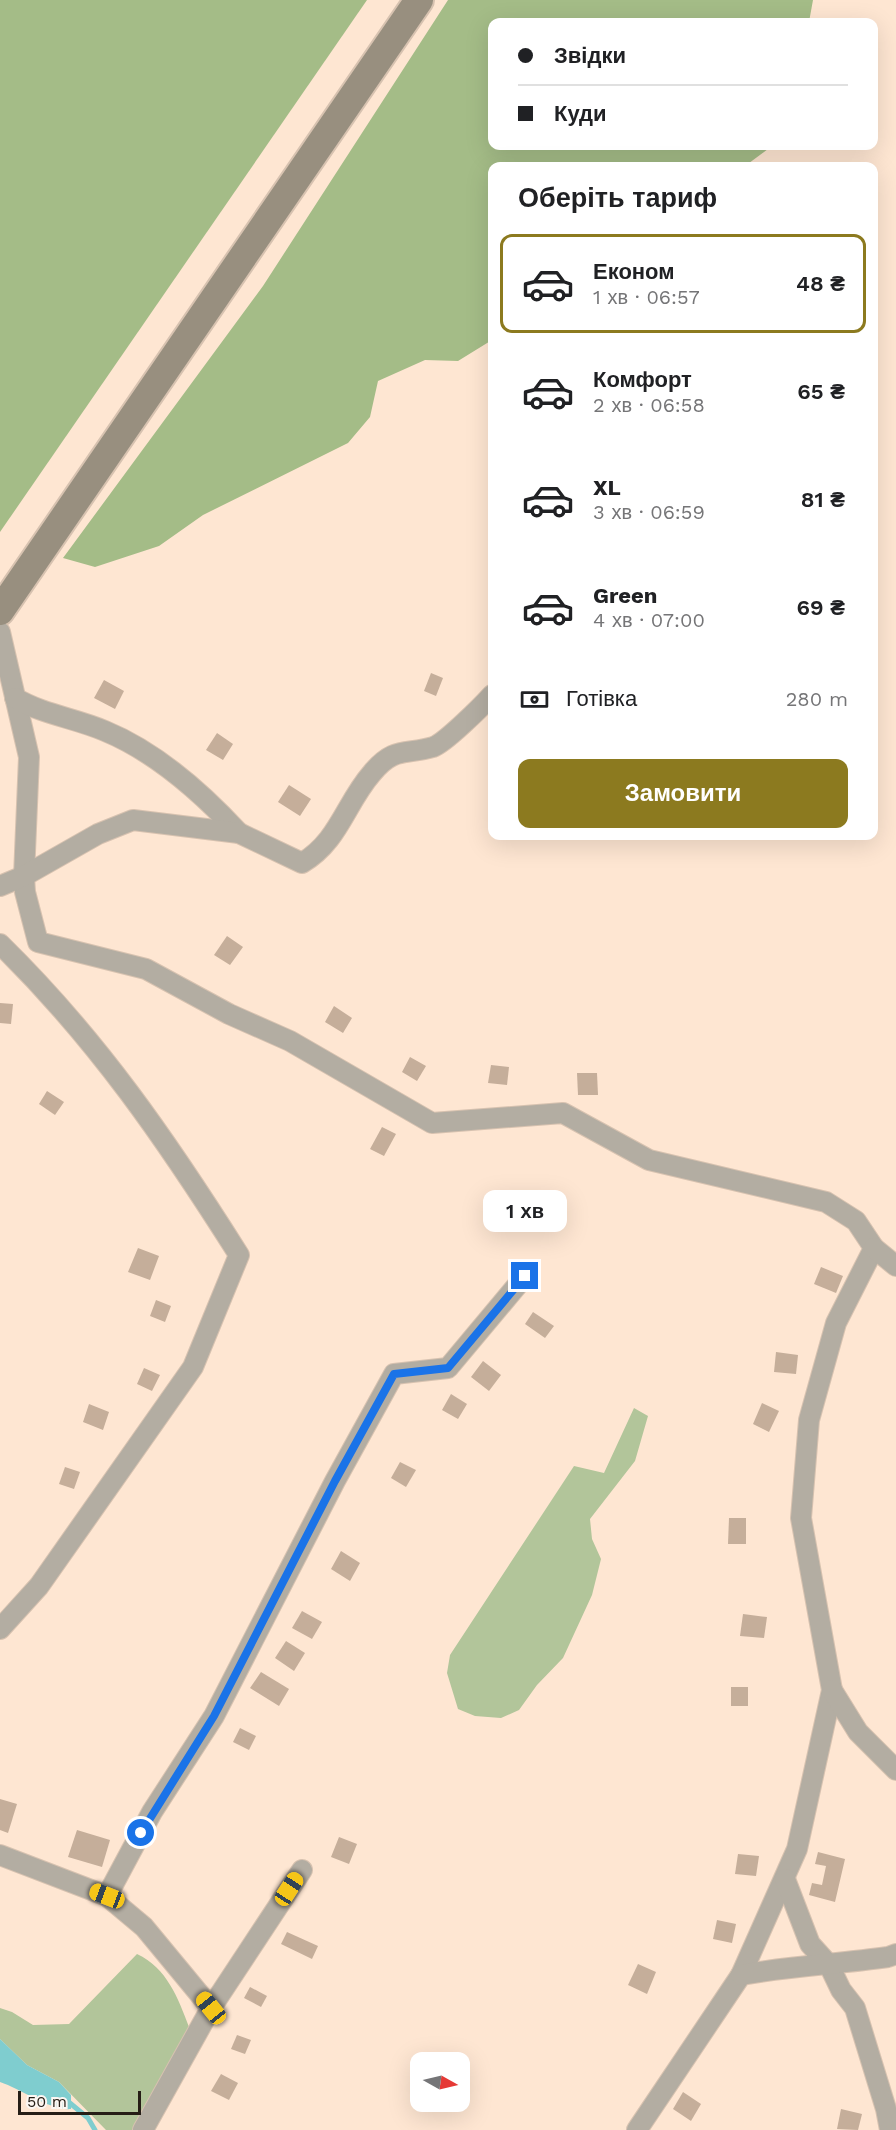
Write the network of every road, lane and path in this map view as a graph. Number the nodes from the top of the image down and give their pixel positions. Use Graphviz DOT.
graph roads {
  1 [pos="419,0"];
  2 [pos="0,611"];
  3 [pos="0,632"];
  4 [pos="15,698"];
  5 [pos="488,699"];
  6 [pos="239,833"];
  7 [pos="24,876"];
  8 [pos="0,886"];
  9 [pos="0,944"];
  10 [pos="874,1248"];
  11 [pos="896,1266"];
  12 [pos="525,1276"];
  13 [pos="0,1629"];
  14 [pos="832,1690"];
  15 [pos="896,1770"];
  16 [pos="0,1855"];
  17 [pos="302,1870"];
  18 [pos="785,1879"];
  19 [pos="107,1896"];
  20 [pos="896,1954"];
  21 [pos="829,1965"];
  22 [pos="741,1975"];
  23 [pos="211,2008"];
  24 [pos="142,2130"];
  25 [pos="637,2130"];
  26 [pos="890,2130"];
  1 -- 2 [label="street"];
  3 -- 4 [label="street"];
  4 -- 6 [label="street"];
  4 -- 7 [label="street"];
  5 -- 6 [label="street"];
  6 -- 7 [label="street"];
  7 -- 8 [label="street"];
  7 -- 10 [label="street"];
  9 -- 13 [label="street"];
  10 -- 11 [label="street"];
  10 -- 14 [label="street"];
  12 -- 19 [label="street"];
  14 -- 15 [label="street"];
  14 -- 18 [label="street"];
  16 -- 19 [label="street"];
  17 -- 23 [label="street"];
  18 -- 21 [label="street"];
  18 -- 22 [label="street"];
  19 -- 23 [label="street"];
  20 -- 21 [label="street"];
  21 -- 22 [label="street"];
  21 -- 26 [label="street"];
  22 -- 25 [label="street"];
  23 -- 24 [label="street"];
}
